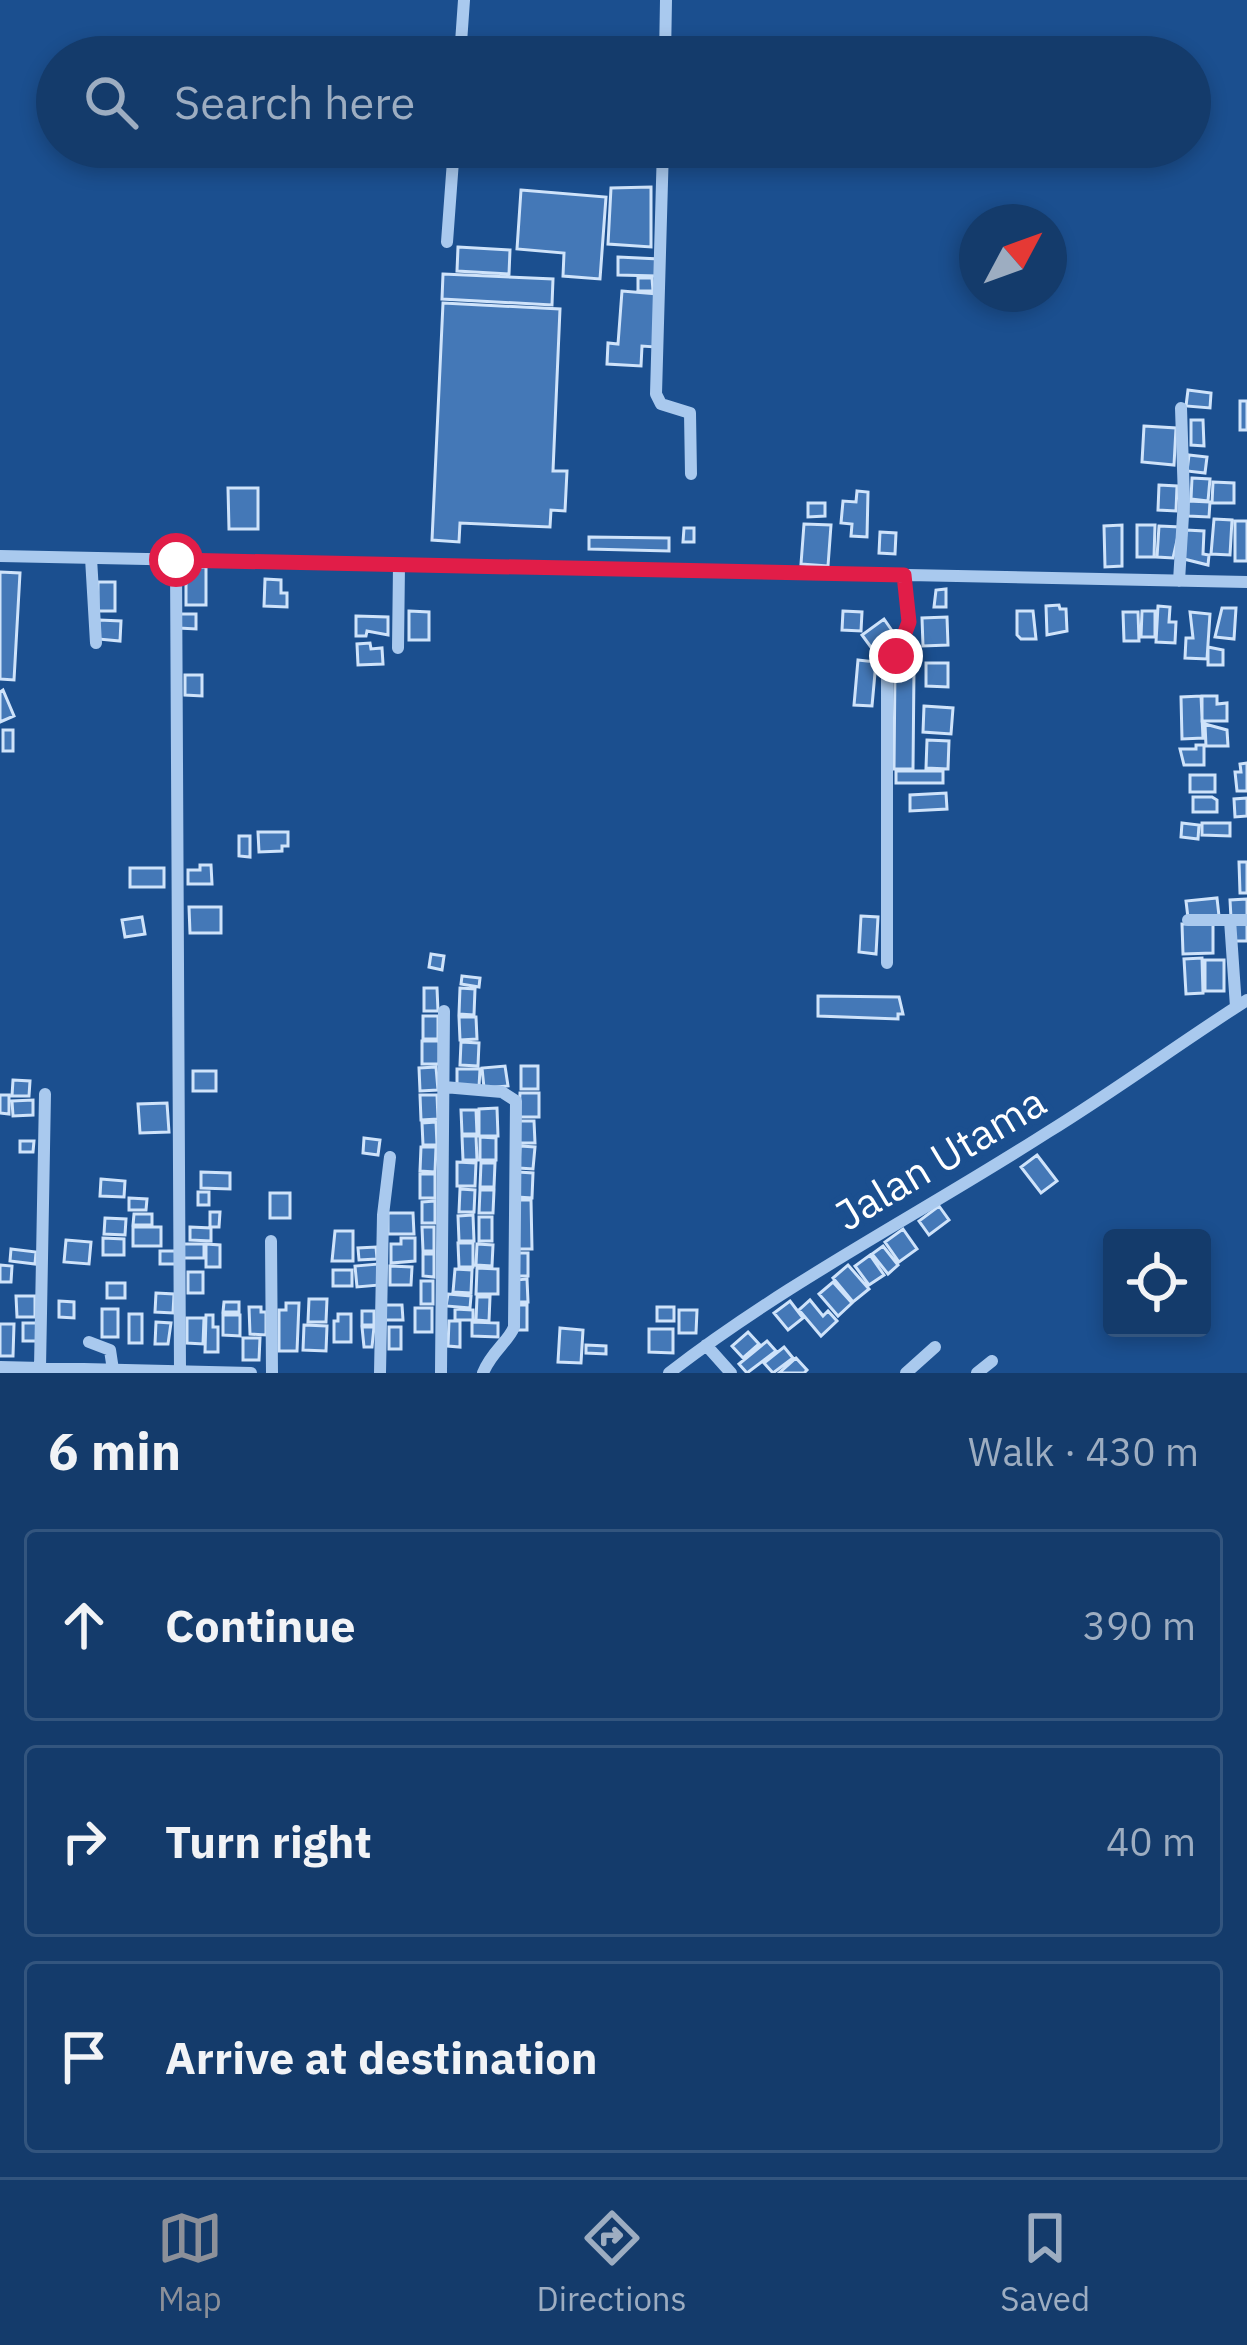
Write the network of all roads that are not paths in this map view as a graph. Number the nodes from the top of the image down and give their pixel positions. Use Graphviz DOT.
graph roads {
  1 [pos="464,0"];
  2 [pos="666,0"];
  3 [pos="461,36"];
  4 [pos="665,36"];
  5 [pos="452,168"];
  6 [pos="662,168"];
  7 [pos="447,242"];
  8 [pos="1180,408"];
  9 [pos="692,474"];
  10 [pos="0,556"];
  11 [pos="92,558"];
  12 [pos="176,560"];
  13 [pos="399,565"];
  14 [pos="904,575"];
  15 [pos="1180,581"];
  16 [pos="1247,582"];
  17 [pos="96,643"];
  18 [pos="398,648"];
  19 [pos="1188,920"];
  20 [pos="1230,920"];
  21 [pos="1247,920"];
  22 [pos="887,963"];
  23 [pos="1242,1004"];
  24 [pos="444,1011"];
  25 [pos="444,1087"];
  26 [pos="45,1094"];
  27 [pos="390,1157"];
  28 [pos="271,1241"];
  29 [pos="89,1342"];
  30 [pos="706,1345"];
  31 [pos="935,1347"];
  32 [pos="992,1361"];
  33 [pos="0,1367"];
  34 [pos="40,1368"];
  35 [pos="113,1370"];
  36 [pos="180,1370"];
  37 [pos="251,1373"];
  38 [pos="272,1373"];
  39 [pos="380,1373"];
  40 [pos="441,1373"];
  41 [pos="482,1373"];
  42 [pos="669,1373"];
  43 [pos="731,1373"];
  44 [pos="906,1373"];
  45 [pos="977,1373"];
  1 -- 3 [label="street"];
  2 -- 4 [label="street"];
  5 -- 7 [label="street"];
  6 -- 9 [label="street"];
  8 -- 15 [label="street"];
  10 -- 11 [label="street"];
  11 -- 12 [label="street"];
  11 -- 17 [label="street"];
  12 -- 13 [label="street"];
  12 -- 36 [label="street"];
  13 -- 14 [label="street"];
  13 -- 18 [label="street"];
  14 -- 15 [label="street"];
  14 -- 22 [label="street"];
  15 -- 16 [label="street"];
  19 -- 20 [label="street"];
  20 -- 21 [label="street"];
  20 -- 23 [label="street"];
  23 -- 30 [label="street, Jalan Utama"];
  24 -- 25 [label="street"];
  25 -- 40 [label="street"];
  25 -- 41 [label="street"];
  26 -- 34 [label="street"];
  27 -- 39 [label="street"];
  28 -- 38 [label="street"];
  29 -- 35 [label="street"];
  30 -- 42 [label="street, Jalan Utama"];
  30 -- 43 [label="street"];
  31 -- 44 [label="street"];
  32 -- 45 [label="street"];
  33 -- 34 [label="street"];
  34 -- 35 [label="street"];
  35 -- 36 [label="street"];
  36 -- 37 [label="street"];
}
